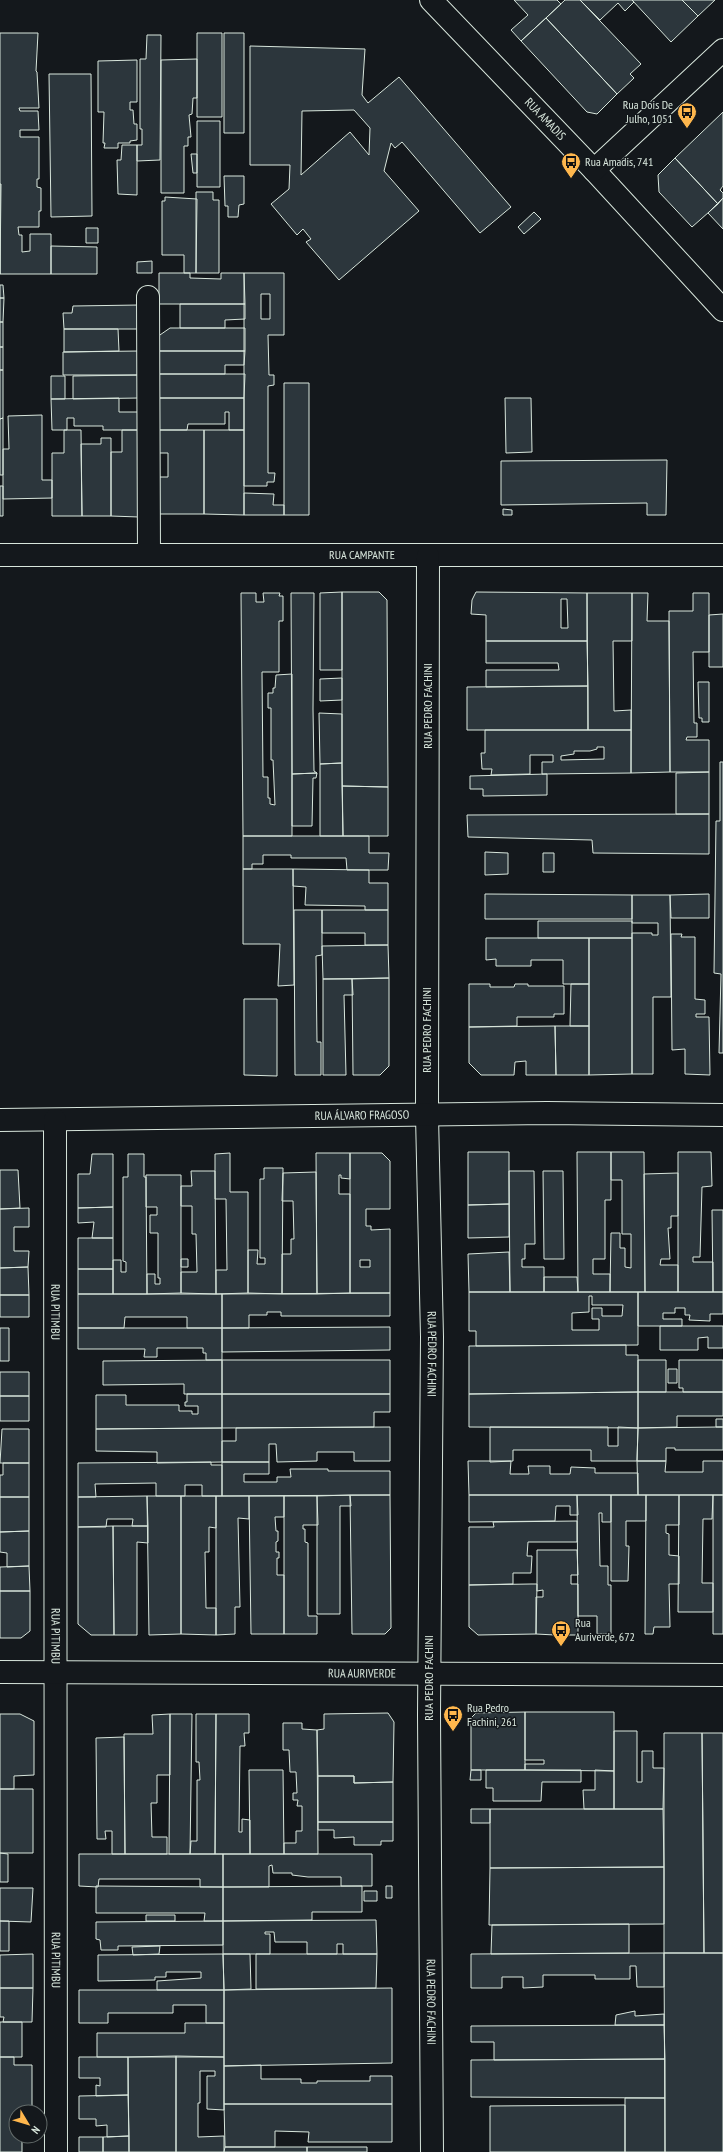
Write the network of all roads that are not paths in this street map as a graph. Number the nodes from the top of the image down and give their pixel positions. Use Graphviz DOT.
graph roads {
  1 [pos="431,0"];
  2 [pos="723,50"];
  3 [pos="594,170"];
  4 [pos="148,298"];
  5 [pos="723,310"];
  6 [pos="0,555"];
  7 [pos="149,555"];
  8 [pos="723,555"];
  9 [pos="428,556"];
  10 [pos="723,1115"];
  11 [pos="427,1116"];
  12 [pos="0,1120"];
  13 [pos="55,1120"];
  14 [pos="0,1672"];
  15 [pos="55,1672"];
  16 [pos="429,1675"];
  17 [pos="723,1675"];
  18 [pos="56,2152"];
  19 [pos="432,2152"];
  1 -- 3 [label="street, RUA AMADIS"];
  2 -- 3 [label="street"];
  3 -- 5 [label="street, RUA AMADIS"];
  4 -- 7 [label="street"];
  6 -- 7 [label="street, RUA CAMPANTE"];
  7 -- 9 [label="street, RUA CAMPANTE"];
  8 -- 9 [label="street, RUA CAMPANTE"];
  9 -- 11 [label="street, RUA PEDRO FACHINI"];
  10 -- 11 [label="street, RUA ÁLVARO FRAGOSO"];
  11 -- 13 [label="street, RUA ÁLVARO FRAGOSO"];
  11 -- 16 [label="street, RUA PEDRO FACHINI"];
  12 -- 13 [label="street, RUA ÁLVARO FRAGOSO"];
  13 -- 15 [label="street, RUA PITIMBU"];
  14 -- 15 [label="street, RUA AURIVERDE"];
  15 -- 16 [label="street, RUA AURIVERDE"];
  15 -- 18 [label="street, RUA PITIMBU"];
  16 -- 17 [label="street, RUA AURIVERDE"];
  16 -- 19 [label="street, RUA PEDRO FACHINI"];
}
